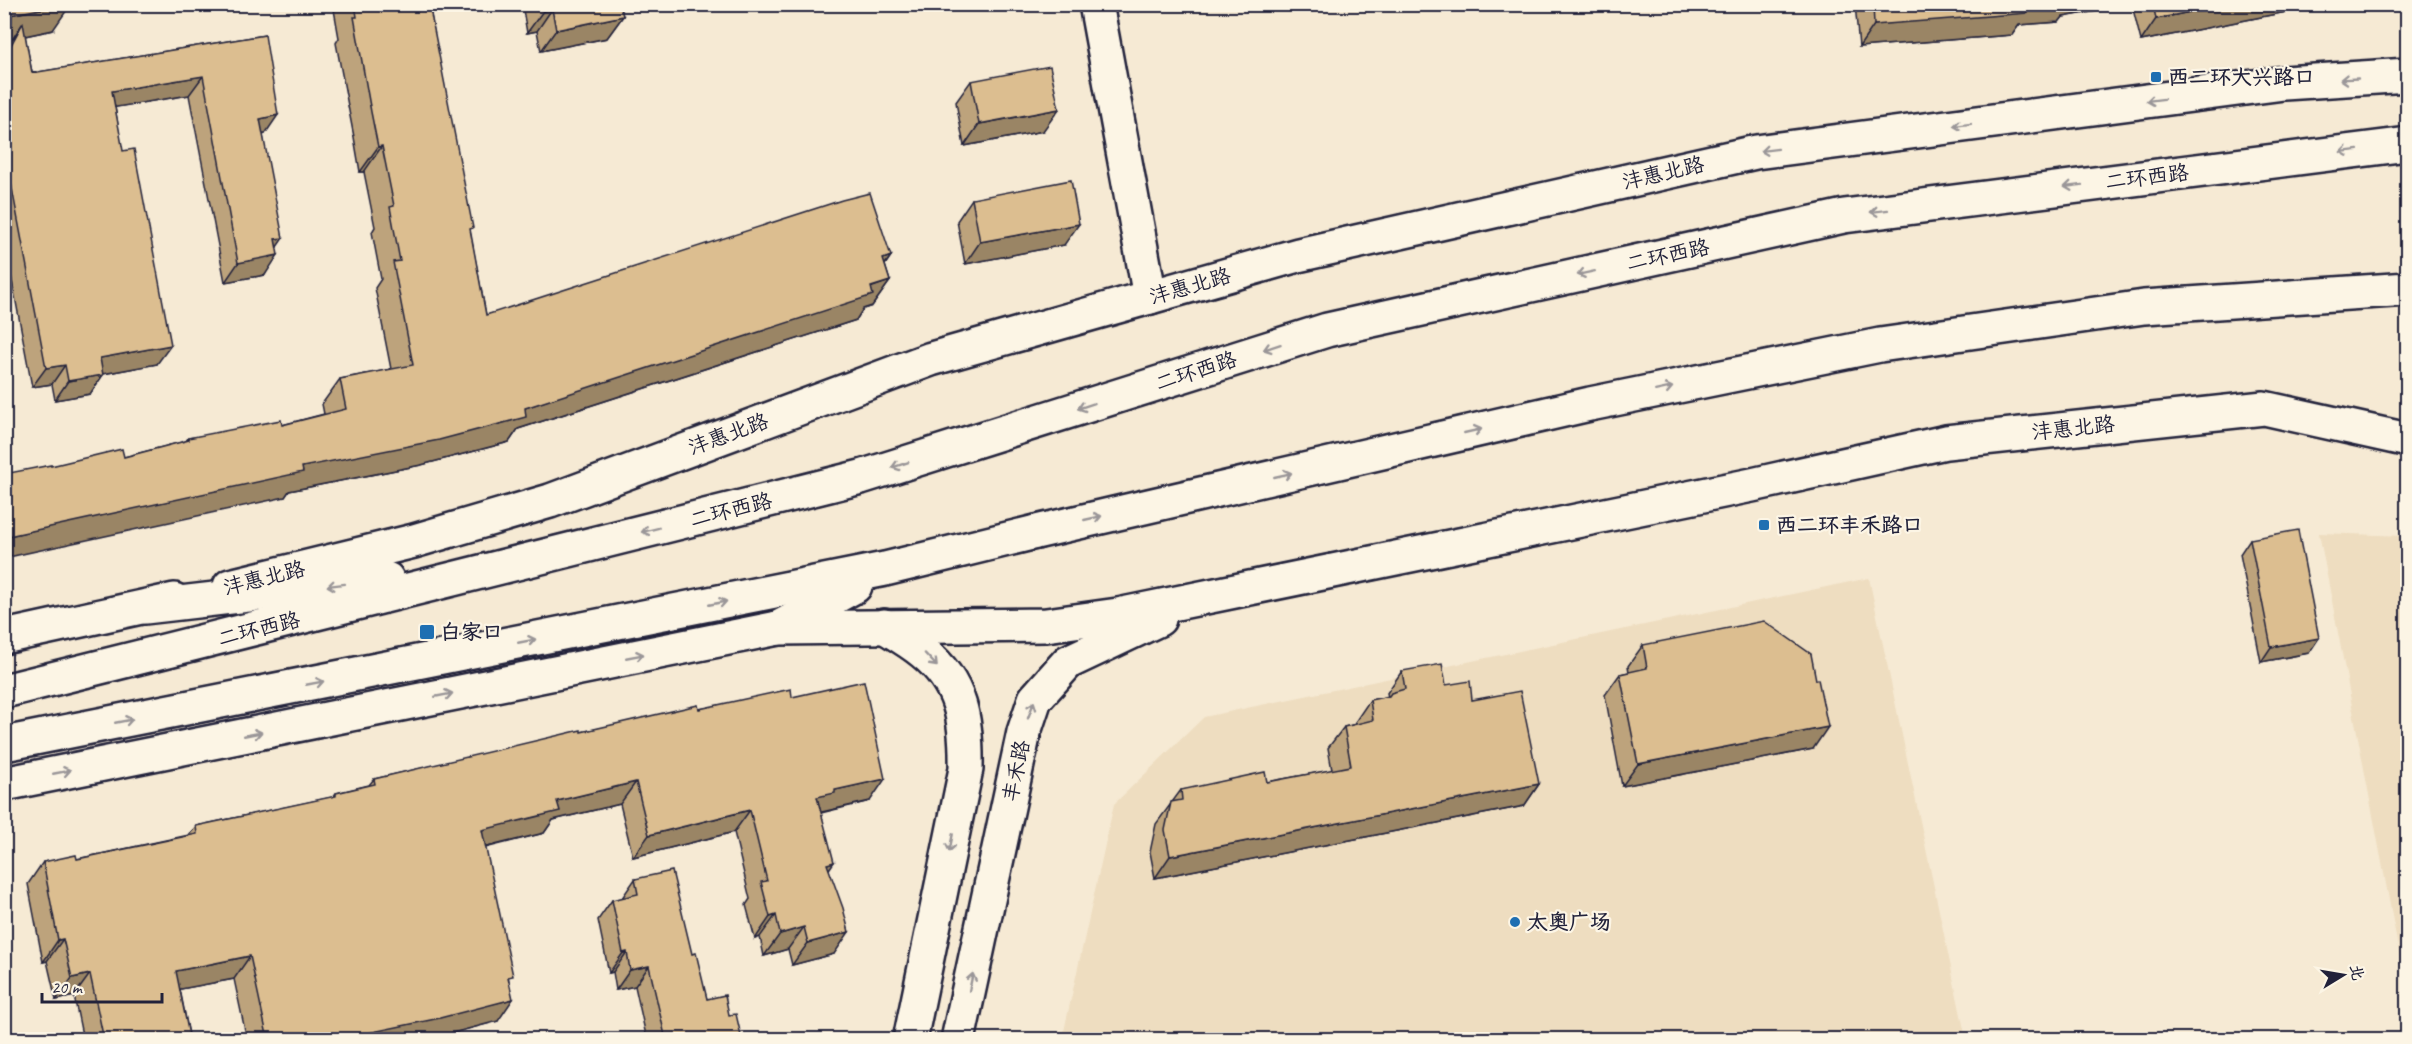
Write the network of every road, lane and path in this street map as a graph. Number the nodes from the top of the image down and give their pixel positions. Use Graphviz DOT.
graph roads {
  1 [pos="1096,4"];
  2 [pos="2408,75"];
  3 [pos="2405,144"];
  4 [pos="2408,289"];
  5 [pos="1150,297"];
  6 [pos="2408,440"];
  7 [pos="519,563"];
  8 [pos="885,569"];
  9 [pos="1204,597"];
  10 [pos="145,607"];
  11 [pos="884,626"];
  12 [pos="778,628"];
  13 [pos="4,637"];
  14 [pos="4,692"];
  15 [pos="4,744"];
  16 [pos="4,784"];
  17 [pos="910,1040"];
  18 [pos="958,1040"];
  1 -- 5 [label="main road"];
  2 -- 5 [label="main road, 沣惠北路, one-way"];
  3 -- 7 [label="main road, 二环西路, one-way"];
  8 -- 4 [label="main road, one-way, bridge"];
  5 -- 10 [label="main road, 沣惠北路"];
  6 -- 9 [label="main road, 沣惠北路"];
  7 -- 10 [label="main road, one-way"];
  7 -- 14 [label="main road, 二环西路"];
  8 -- 12 [label="main road"];
  15 -- 8 [label="main road, one-way"];
  9 -- 11 [label="main road, 沣惠北路"];
  18 -- 9 [label="main road, 丰禾路, one-way"];
  10 -- 13 [label="main road, 沣惠北路"];
  11 -- 12 [label="main road, 沣惠北路"];
  11 -- 17 [label="main road, one-way"];
  16 -- 12 [label="main road, 沣惠北路, one-way"];
}
